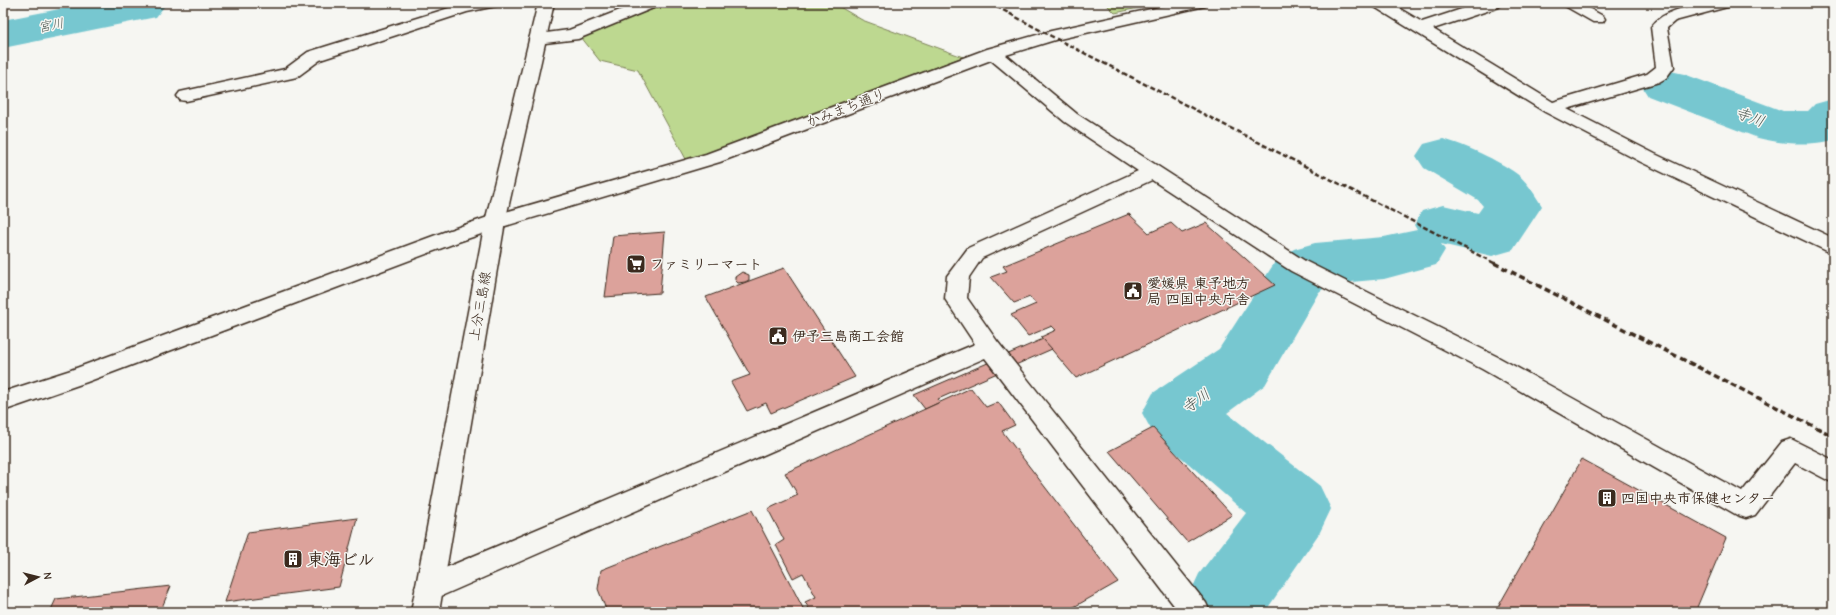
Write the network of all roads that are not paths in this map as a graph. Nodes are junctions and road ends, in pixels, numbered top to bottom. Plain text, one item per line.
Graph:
1 (490, 3) edge
2 (546, 3) edge
3 (652, 3) edge
4 (1199, 3) edge
5 (1379, 3) edge
6 (1570, 3) edge
7 (1725, 3) edge
8 (1493, 4) dead end
9 (1598, 19) dead end
10 (1421, 28) junction
11 (537, 39) junction
12 (994, 53) junction
13 (186, 96) dead end
14 (1551, 108) junction
15 (1152, 172) junction
16 (495, 222) junction
17 (1833, 247) edge
18 (989, 347) junction
19 (3, 402) edge
20 (1833, 472) edge
21 (429, 588) junction
22 (426, 612) edge
23 (1196, 612) edge

1 - 13 street
2 - 11 street, 上分三島線
3 - 11 street
4 - 12 street, かみまち通り
5 - 10 street
6 - 9 lane
7 - 14 street
8 - 10 street
10 - 14 street
11 - 16 street, 上分三島線
12 - 15 street
12 - 16 street, かみまち通り
14 - 17 street
15 - 18 street
15 - 20 street
16 - 19 street, かみまち通り
16 - 21 street, 上分三島線
18 - 21 street
18 - 23 street
21 - 22 street, 上分三島線

